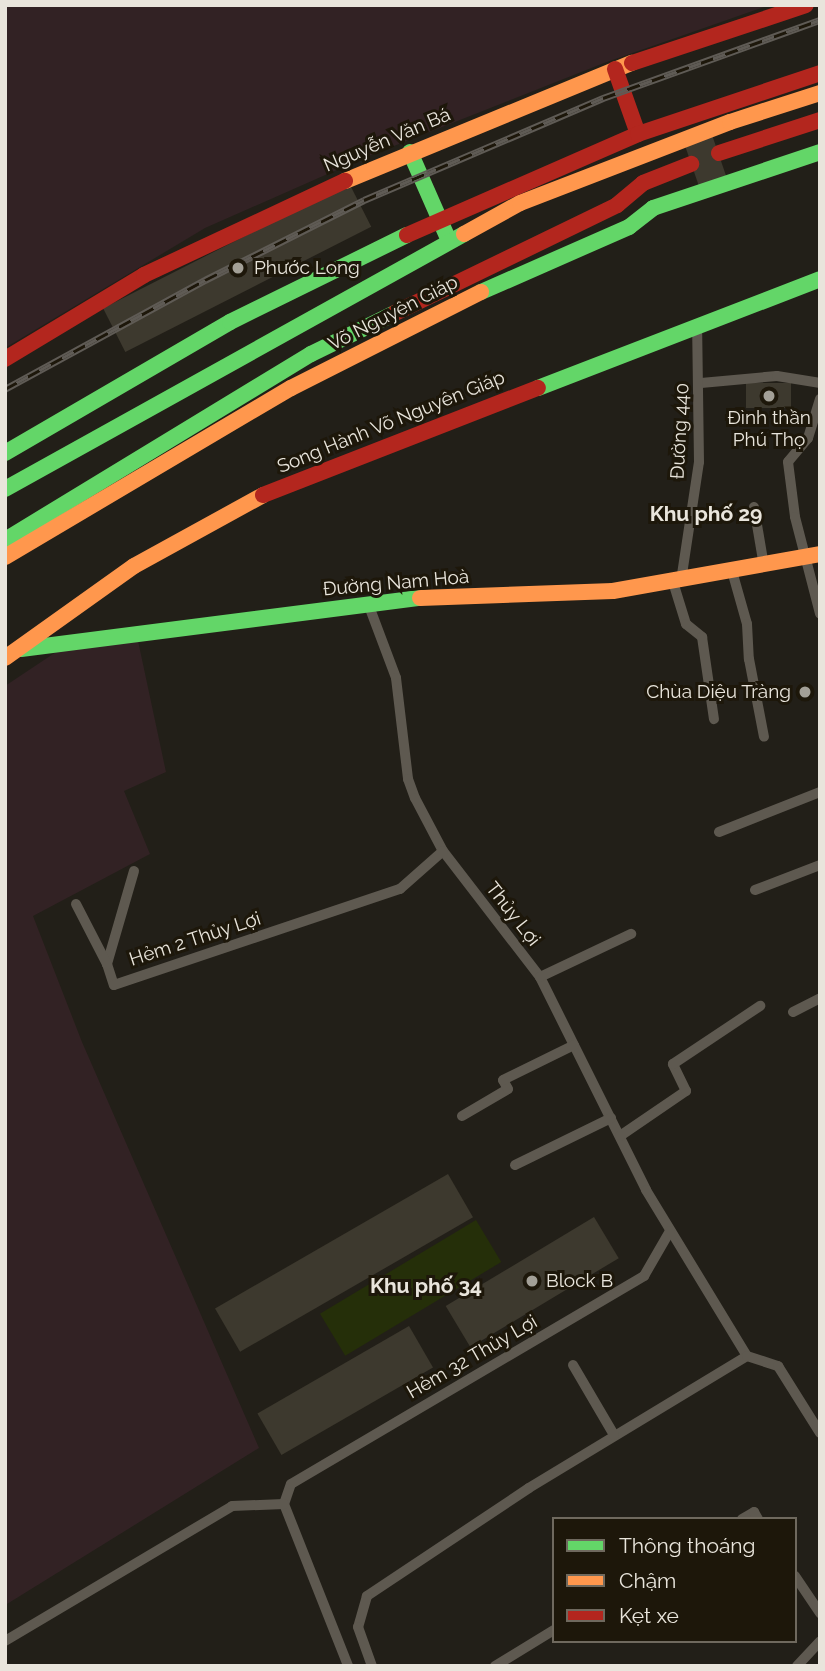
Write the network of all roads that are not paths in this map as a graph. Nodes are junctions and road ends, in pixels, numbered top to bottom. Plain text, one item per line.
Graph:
1 (806, 5) edge
2 (615, 69) junction
3 (820, 73) edge
4 (820, 93) edge
5 (820, 120) edge
6 (638, 134) junction
7 (410, 152) junction
8 (820, 152) edge
9 (719, 153) dead end
10 (691, 164) dead end
11 (542, 174) junction
12 (520, 203) junction
13 (617, 205) junction
14 (653, 208) junction
15 (439, 219) junction
16 (392, 241) junction
17 (449, 242) junction
18 (820, 279) edge
19 (697, 324) junction
20 (5, 359) edge
21 (701, 383) junction
22 (820, 383) edge
23 (820, 399) edge
24 (815, 432) edge
25 (76, 446) junction
26 (5, 453) edge
27 (5, 459) edge
28 (5, 489) edge
29 (754, 507) dead end
30 (5, 540) edge
31 (814, 556) edge
32 (5, 557) edge
33 (764, 566) junction
34 (732, 571) junction
35 (677, 581) junction
36 (369, 606) junction
37 (820, 614) edge
38 (11, 653) edge
39 (714, 719) dead end
40 (764, 737) dead end
41 (820, 792) edge
42 (719, 832) dead end
43 (443, 851) junction
44 (820, 865) edge
45 (134, 872) dead end
46 (755, 890) dead end
47 (76, 904) dead end
48 (631, 934) dead end
49 (107, 964) junction
50 (540, 977) junction
51 (820, 998) edge
52 (760, 1006) dead end
53 (793, 1013) dead end
54 (574, 1045) junction
55 (463, 1115) dead end
56 (611, 1118) junction
57 (620, 1136) junction
58 (515, 1165) dead end
59 (670, 1231) junction
60 (747, 1356) junction
61 (573, 1365) dead end
62 (820, 1433) edge
63 (614, 1435) junction
64 (284, 1504) junction
65 (797, 1579) edge
66 (820, 1613) edge
67 (552, 1631) edge
68 (820, 1641) edge
69 (5, 1642) edge
70 (348, 1666) edge
71 (372, 1666) edge
72 (495, 1666) edge
73 (797, 1666) edge

1 - 2 main road, Nguyễn Văn Bá
2 - 6 main road
2 - 7 main road, Nguyễn Văn Bá
3 - 6 main road
4 - 12 main road, Võ Nguyên Giáp
5 - 9 main road
6 - 11 main road
7 - 15 main road
7 - 20 main road, Nguyễn Văn Bá
8 - 14 main road, Võ Nguyên Giáp
10 - 13 main road, Võ Nguyên Giáp
11 - 12 main road
11 - 15 main road
12 - 17 main road, Võ Nguyên Giáp
13 - 14 main road
13 - 30 main road, Võ Nguyên Giáp
14 - 32 main road, Võ Nguyên Giáp
15 - 16 main road
15 - 17 main road
16 - 17 main road
16 - 26 main road
17 - 25 main road, Võ Nguyên Giáp
18 - 19 main road, Song Hành Võ Nguyên Giáp
19 - 21 street, Đường 440
19 - 38 main road, Song Hành Võ Nguyên Giáp
21 - 22 street
21 - 35 street, Đường 440
23 - 24 street
24 - 31 street
25 - 27 main road
25 - 28 main road, Võ Nguyên Giáp
29 - 33 street
31 - 33 main road, Đường Nam Hoà
31 - 37 street
33 - 34 main road, Đường Nam Hoà
34 - 35 main road, Đường Nam Hoà
34 - 40 street
35 - 36 main road, Đường Nam Hoà
35 - 39 street
36 - 38 main road, Đường Nam Hoà
36 - 43 street, Thủy Lợi
41 - 42 street
43 - 49 street, Hẻm 2 Thủy Lợi
43 - 50 street, Thủy Lợi
44 - 46 street
45 - 49 street, Hẻm 2 Thủy Lợi
47 - 49 street
48 - 50 street
50 - 54 street, Thủy Lợi
51 - 53 street
52 - 57 street
54 - 55 street
54 - 56 street, Thủy Lợi
56 - 57 street, Thủy Lợi
56 - 58 street
57 - 59 street, Thủy Lợi
59 - 60 street, Thủy Lợi
59 - 64 street, Hẻm 32 Thủy Lợi
60 - 62 street
60 - 63 street
61 - 63 street
63 - 71 street
64 - 69 street
64 - 70 street
65 - 66 street
67 - 72 street
68 - 73 street

